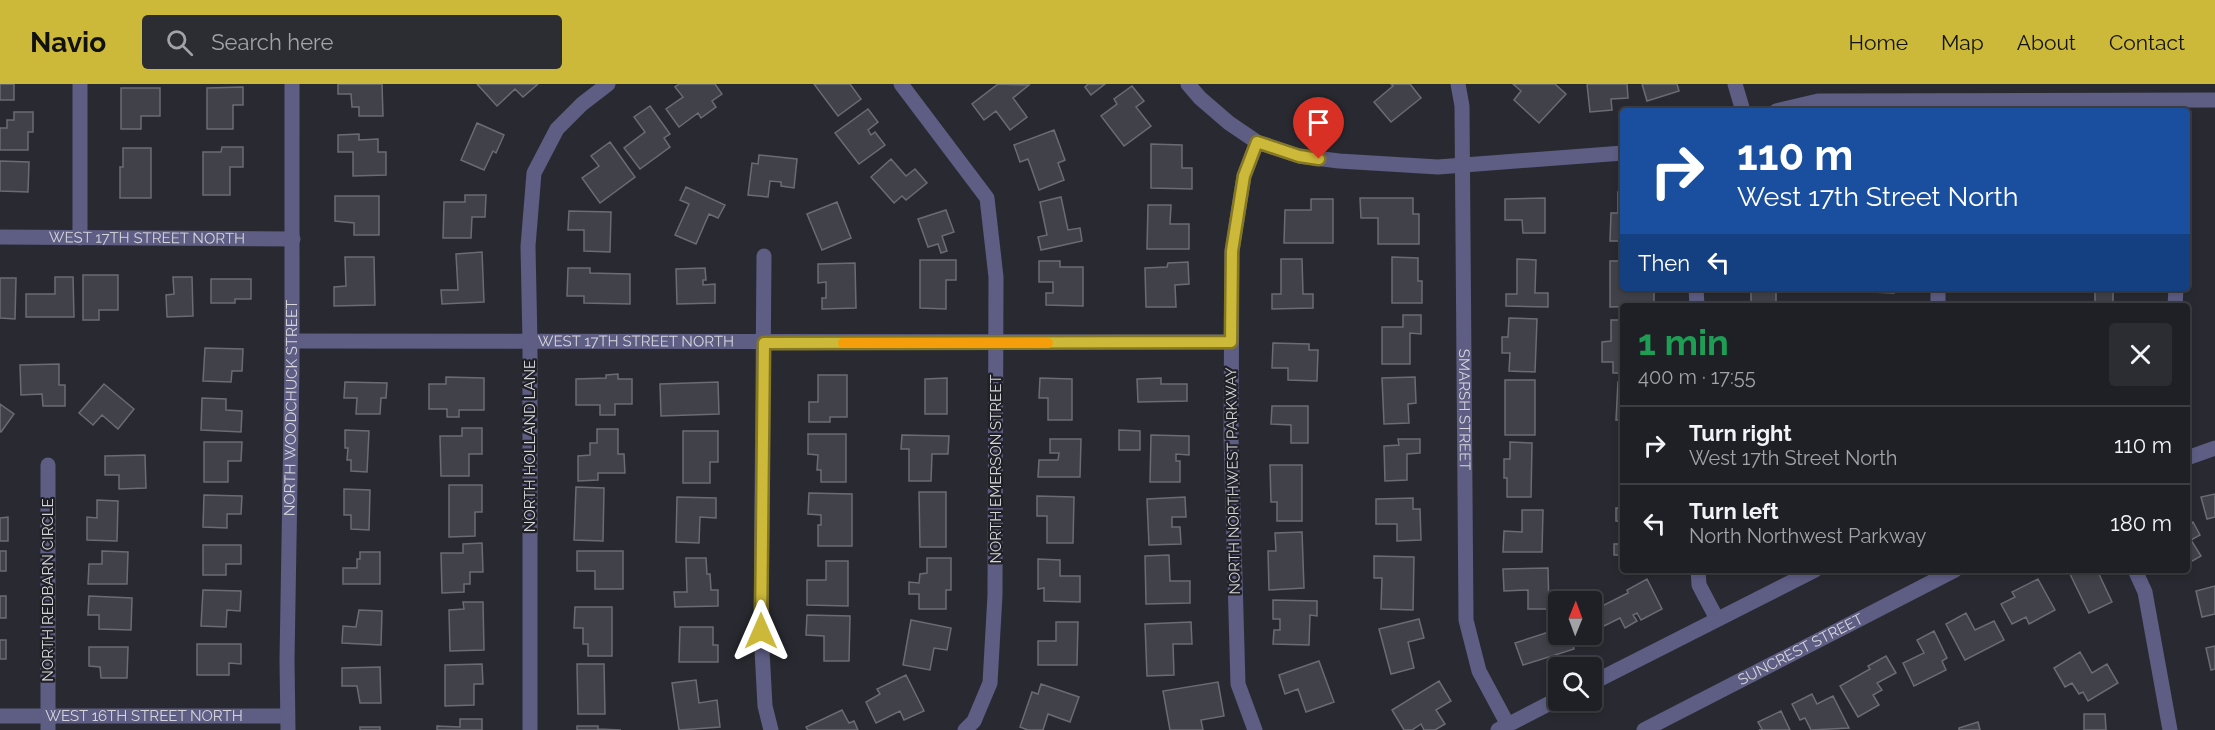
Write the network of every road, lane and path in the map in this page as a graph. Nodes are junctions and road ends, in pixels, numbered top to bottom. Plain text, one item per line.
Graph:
1 (80, 84) edge
2 (292, 84) edge
3 (608, 84) edge
4 (901, 84) edge
5 (1188, 84) edge
6 (1458, 84) edge
7 (1735, 84) edge
8 (2215, 100) edge
9 (1937, 106) edge
10 (2178, 106) edge
11 (1742, 108) edge
12 (1789, 108) edge
13 (1257, 142) junction
14 (1620, 153) edge
15 (1463, 166) junction
16 (0, 237) edge
17 (80, 238) junction
18 (293, 239) junction
19 (764, 256) dead end
20 (292, 341) junction
21 (1231, 342) junction
22 (530, 343) junction
23 (764, 343) junction
24 (996, 343) junction
25 (2215, 448) edge
26 (2190, 457) edge
27 (48, 465) dead end
28 (1698, 573) edge
29 (1809, 573) edge
30 (1949, 573) edge
31 (2136, 573) edge
32 (1717, 619) junction
33 (1602, 678) edge
34 (1548, 704) edge
35 (0, 716) edge
36 (48, 723) edge
37 (288, 723) edge
38 (1503, 728) edge
39 (530, 730) edge
40 (771, 730) edge
41 (965, 730) edge
42 (1255, 730) edge
43 (1644, 730) edge
44 (2170, 730) edge

1 - 17 street
2 - 18 street, NORTH WOODCHUCK STREET
3 - 22 street, NORTH HOLLAND LANE
4 - 24 street, NORTH EMERSON STREET
5 - 13 street
6 - 15 street, SMARSH STREET
7 - 11 street
8 - 10 street
9 - 10 street
9 - 12 street
13 - 15 street
13 - 21 street, NORTH NORTHWEST PARKWAY
14 - 15 street
15 - 38 street, SMARSH STREET
16 - 17 street, WEST 17TH STREET NORTH
17 - 18 street, WEST 17TH STREET NORTH
18 - 20 street, NORTH WOODCHUCK STREET
19 - 23 street
20 - 22 street, WEST 17TH STREET NORTH
20 - 37 street, NORTH WOODCHUCK STREET
21 - 24 street, WEST 17TH STREET NORTH
21 - 42 street, NORTH NORTHWEST PARKWAY
22 - 23 street, WEST 17TH STREET NORTH
22 - 39 street, NORTH HOLLAND LANE
23 - 24 street, WEST 17TH STREET NORTH
23 - 40 street
24 - 41 street, NORTH EMERSON STREET
25 - 26 street
27 - 36 street, NORTH REDBARN CIRCLE
28 - 32 street
29 - 32 street
30 - 43 street, SUNCREST STREET
31 - 44 street
32 - 33 street
34 - 38 street
35 - 36 street, WEST 16TH STREET NORTH
36 - 37 street, WEST 16TH STREET NORTH

